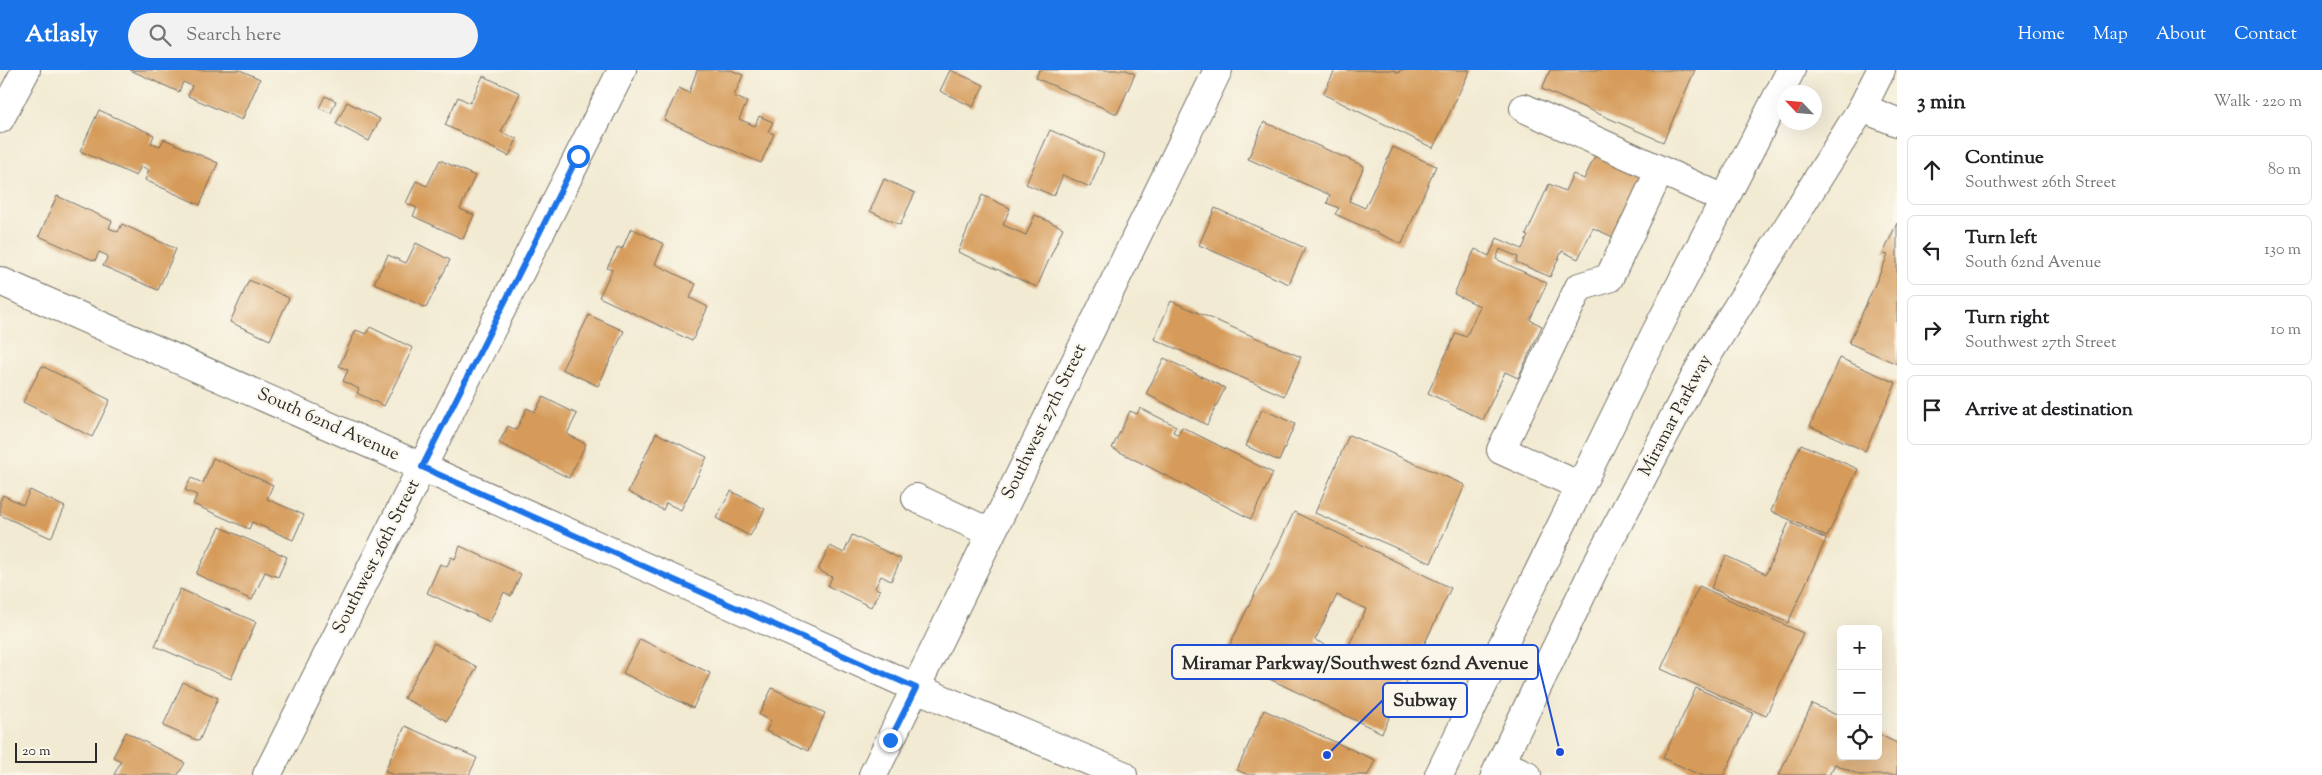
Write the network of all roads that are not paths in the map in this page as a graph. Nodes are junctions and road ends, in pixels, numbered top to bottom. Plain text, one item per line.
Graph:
1 (26, 70) edge
2 (622, 70) edge
3 (1218, 70) edge
4 (1791, 70) edge
5 (1881, 70) edge
6 (1524, 108) dead end
7 (1862, 108) junction
8 (0, 119) edge
9 (1897, 122) edge
10 (1660, 170) junction
11 (1724, 199) junction
12 (0, 281) edge
13 (422, 467) junction
14 (1580, 486) junction
15 (916, 498) dead end
16 (991, 533) junction
17 (916, 688) junction
18 (1498, 769) edge
19 (267, 775) edge
20 (873, 775) edge
21 (1123, 775) edge
22 (1438, 775) edge
23 (1527, 775) edge

1 - 8 street
2 - 13 street, Southwest 26th Street
3 - 16 street, Southwest 27th Street
4 - 11 street
5 - 7 street, Miramar Parkway
6 - 10 street
7 - 9 street
7 - 18 street, Miramar Parkway
10 - 11 street
10 - 14 street
11 - 14 street
12 - 13 street, South 62nd Avenue
13 - 17 street, South 62nd Avenue
13 - 19 street, Southwest 26th Street
14 - 22 street
15 - 16 street
16 - 17 street, Southwest 27th Street
17 - 20 street, Southwest 27th Street
17 - 21 street, South 62nd Avenue
18 - 23 street

